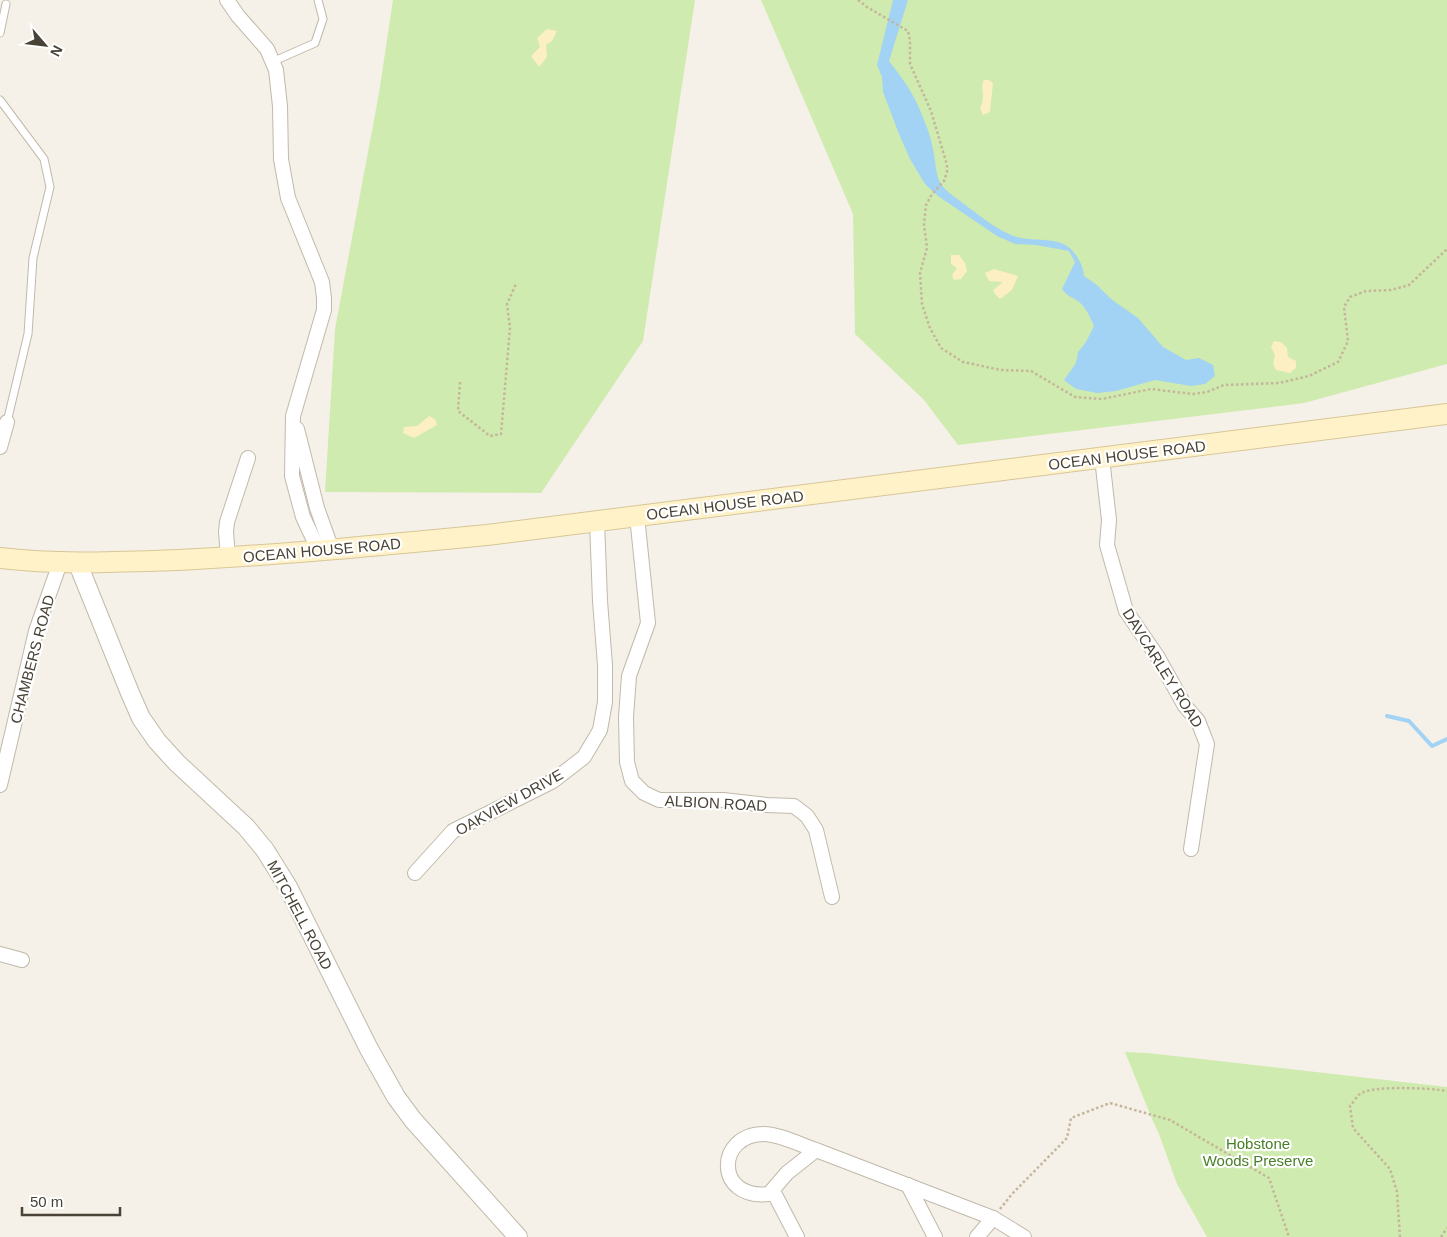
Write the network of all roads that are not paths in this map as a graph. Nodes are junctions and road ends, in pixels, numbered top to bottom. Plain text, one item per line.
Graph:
1 (227, 0) edge
2 (318, 0) edge
3 (6, 4) dead end
4 (0, 33) edge
5 (272, 62) junction
6 (0, 100) edge
7 (1447, 414) edge
8 (7, 422) joint
9 (0, 446) edge
10 (248, 458) dead end
11 (1102, 458) junction
12 (637, 516) junction
13 (597, 521) junction
14 (325, 551) junction
15 (228, 557) junction
16 (0, 558) edge
17 (69, 563) junction
18 (0, 785) edge
19 (1191, 849) dead end
20 (415, 873) dead end
21 (832, 897) dead end
22 (0, 954) edge
23 (22, 960) dead end
24 (816, 1150) junction
25 (908, 1186) junction
26 (773, 1191) junction
27 (993, 1218) junction
28 (518, 1237) edge
29 (798, 1237) edge
30 (935, 1237) edge
31 (977, 1237) edge
32 (1024, 1237) edge

1 - 5 street
2 - 5 lane
3 - 4 lane
5 - 14 street
6 - 8 lane
7 - 11 main road, OCEAN HOUSE ROAD
8 - 9 street
10 - 15 street
11 - 12 main road, OCEAN HOUSE ROAD
11 - 19 street, DAVCARLEY ROAD
12 - 13 main road, OCEAN HOUSE ROAD
12 - 21 street, ALBION ROAD
13 - 14 main road, OCEAN HOUSE ROAD
13 - 20 street, OAKVIEW DRIVE
14 - 15 main road, OCEAN HOUSE ROAD
15 - 17 main road, OCEAN HOUSE ROAD
16 - 17 main road, OCEAN HOUSE ROAD
17 - 18 street, CHAMBERS ROAD
17 - 28 street, MITCHELL ROAD
22 - 23 street
24 - 25 street
24 - 26 street
24 - 26 street
25 - 27 street
25 - 30 street
26 - 29 street
27 - 31 street
27 - 32 street

